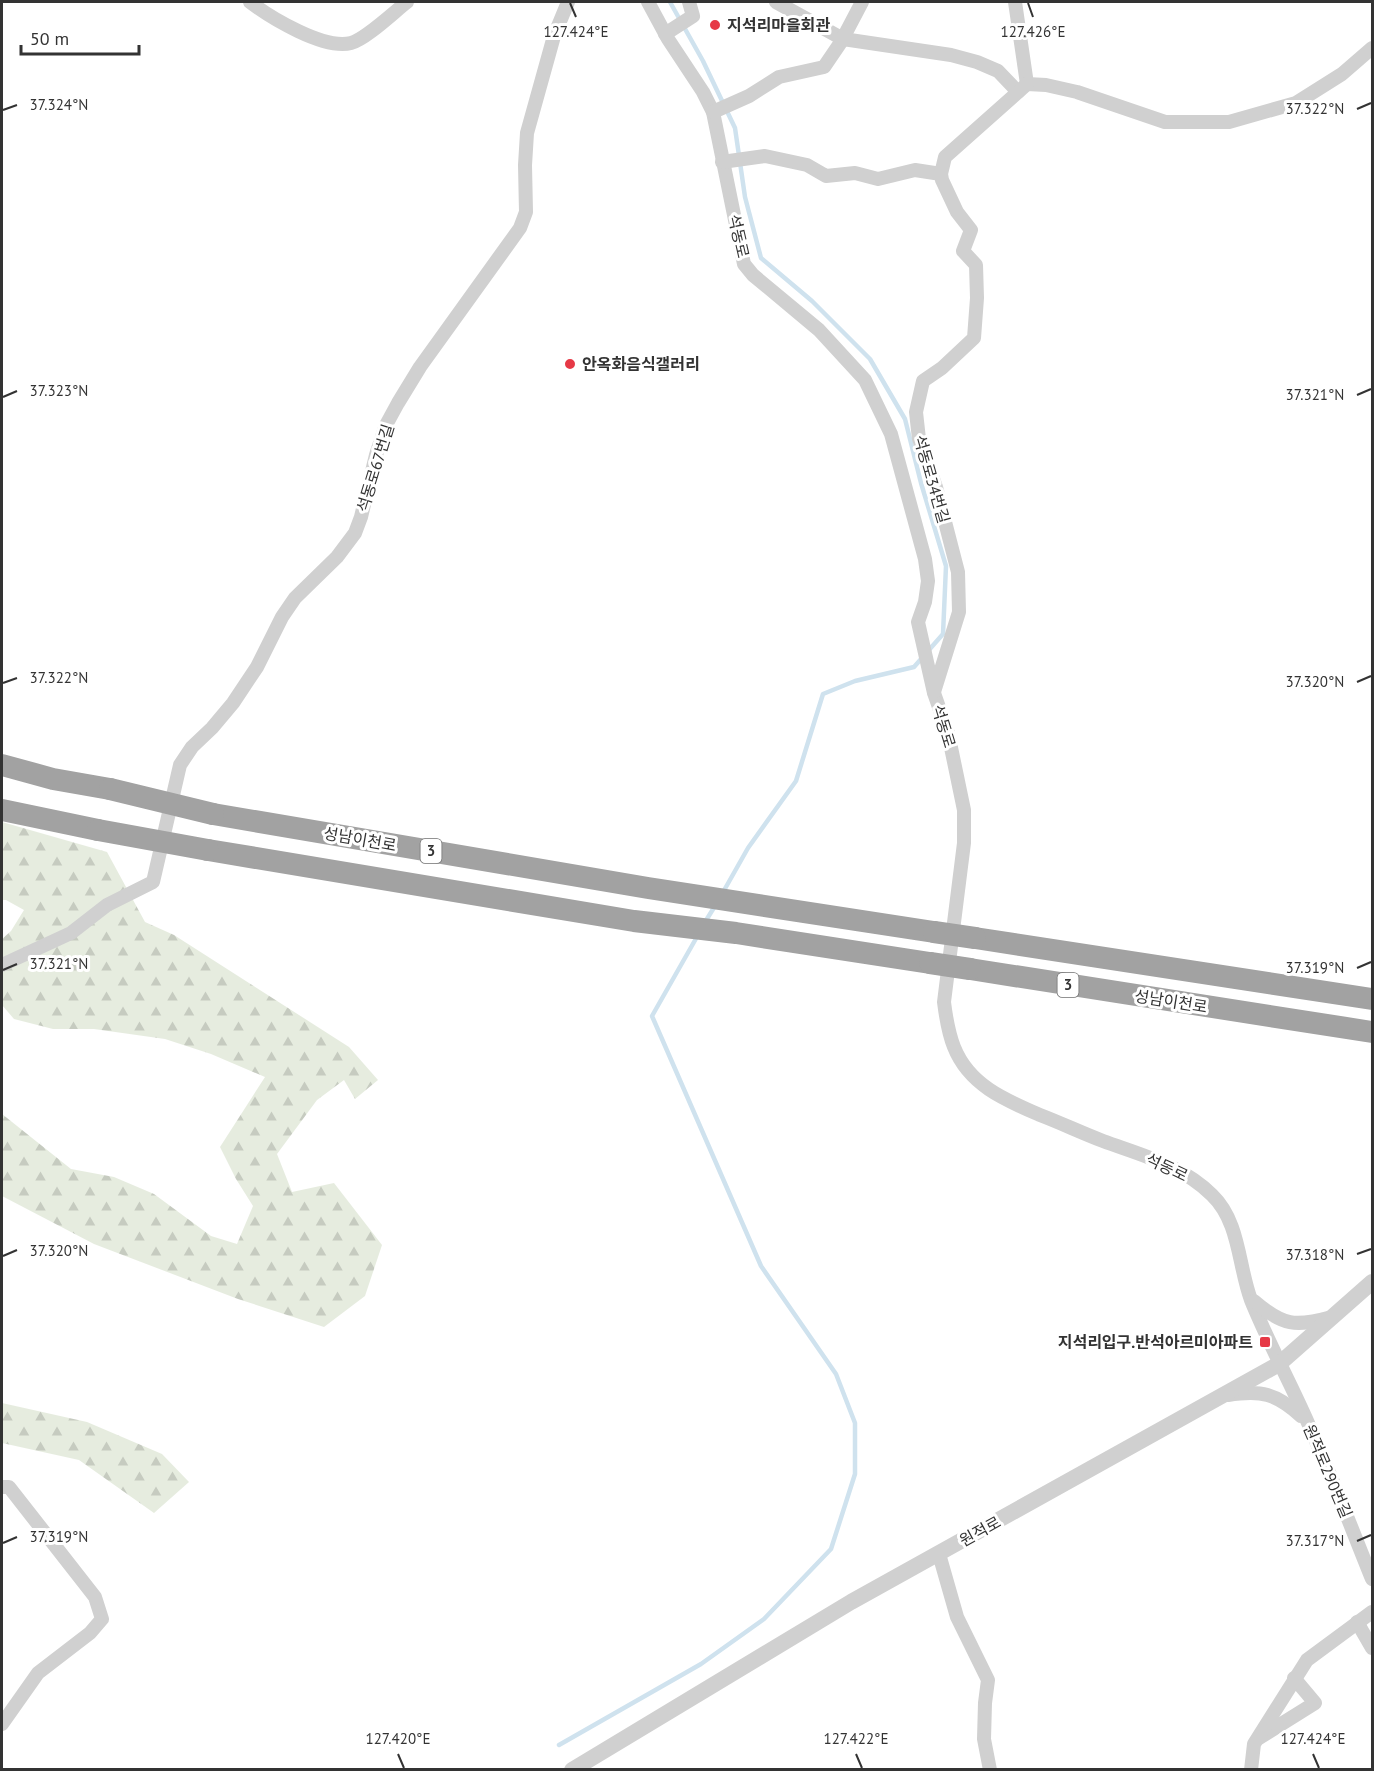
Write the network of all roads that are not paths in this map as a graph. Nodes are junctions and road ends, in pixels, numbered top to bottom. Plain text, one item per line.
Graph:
1 (250, 2) edge
2 (408, 2) edge
3 (568, 2) edge
4 (648, 2) edge
5 (689, 2) edge
6 (776, 2) edge
7 (862, 2) edge
8 (1015, 2) edge
9 (669, 31) junction
10 (843, 39) junction
11 (1372, 48) edge
12 (1023, 88) junction
13 (716, 111) junction
14 (726, 161) junction
15 (941, 174) junction
16 (934, 693) junction
17 (2, 765) edge
18 (2, 810) edge
19 (2, 965) edge
20 (1372, 999) edge
21 (1372, 1032) edge
22 (1372, 1282) edge
23 (1250, 1298) junction
24 (1334, 1316) junction
25 (1279, 1364) junction
26 (1223, 1395) junction
27 (1308, 1423) junction
28 (2, 1487) edge
29 (939, 1554) junction
30 (1372, 1579) edge
31 (1372, 1612) edge
32 (1357, 1622) junction
33 (1372, 1648) edge
34 (1294, 1678) junction
35 (2, 1724) edge
36 (1256, 1740) junction
37 (576, 1769) edge
38 (990, 1770) edge
39 (1251, 1770) edge

1 - 2 street
3 - 19 street, 석동로67번길
4 - 9 street, 석동로
5 - 9 street
6 - 10 street
7 - 10 street
8 - 12 street
9 - 13 street, 석동로
10 - 12 street
10 - 13 street
11 - 12 street
12 - 15 street
13 - 14 street, 석동로
14 - 15 street
14 - 16 street, 석동로
15 - 16 street, 석동로34번길
16 - 23 street, 석동로
17 - 20 highway, 성남이천로 / 3, bridge
18 - 21 highway, 성남이천로 / 3, bridge
22 - 24 street, 원적로
23 - 24 street
23 - 25 street, 석동로
24 - 25 street, 원적로
25 - 26 street, 원적로
25 - 27 street, 원적로290번길
26 - 27 street
26 - 29 street, 원적로
27 - 30 street, 원적로290번길
28 - 35 street
29 - 37 street, 원적로
29 - 38 street
31 - 32 street
32 - 33 street
32 - 34 street
34 - 36 street
34 - 36 street
36 - 39 street

